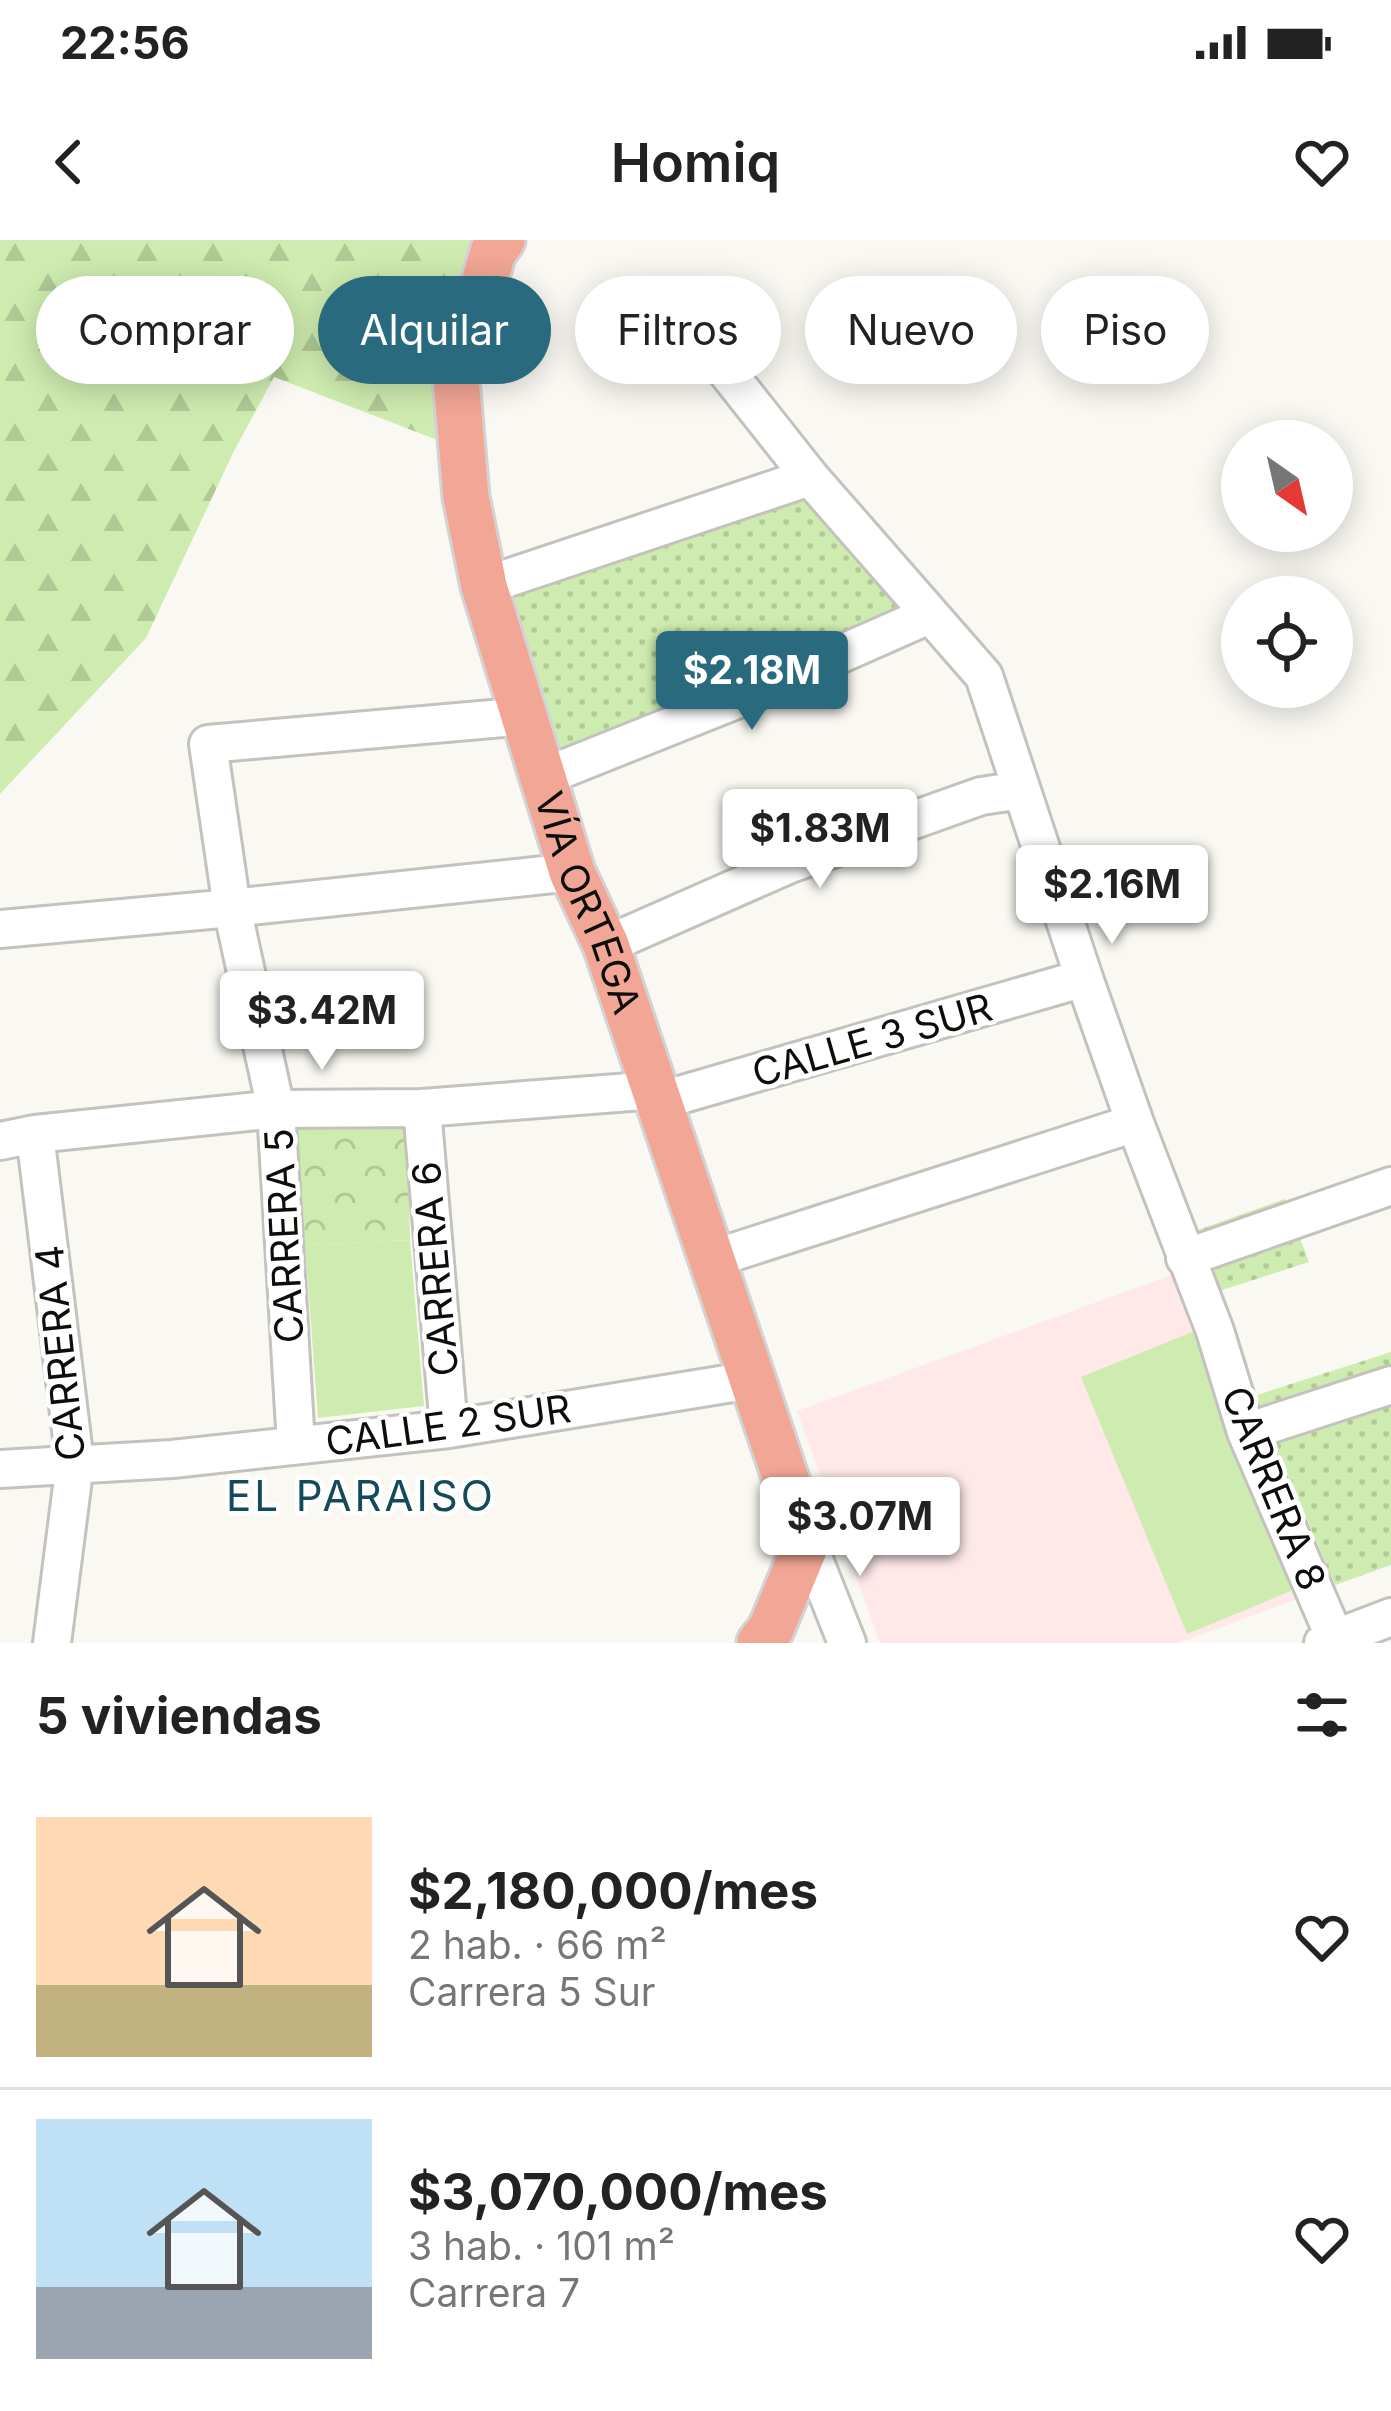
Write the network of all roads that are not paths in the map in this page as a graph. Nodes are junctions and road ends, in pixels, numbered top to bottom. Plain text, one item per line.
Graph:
1 (497, 246) edge
2 (736, 384) edge
3 (810, 477) junction
4 (484, 586) junction
5 (929, 615) junction
6 (525, 716) junction
7 (543, 777) junction
8 (1022, 790) junction
9 (572, 872) junction
10 (232, 908) junction
11 (0, 929) edge
12 (606, 945) junction
13 (1084, 978) junction
14 (658, 1096) junction
15 (422, 1108) junction
16 (276, 1109) junction
17 (1136, 1123) junction
18 (18, 1138) edge
19 (1391, 1186) edge
20 (1185, 1258) junction
21 (712, 1259) junction
22 (751, 1380) junction
23 (1391, 1385) edge
24 (449, 1429) junction
25 (1246, 1432) junction
26 (296, 1445) junction
27 (75, 1463) junction
28 (0, 1468) edge
29 (807, 1542) junction
30 (1391, 1617) edge
31 (1332, 1642) edge
32 (52, 1643) edge
33 (760, 1643) edge
34 (848, 1643) edge

1 - 4 main road, VÍA ORTEGA
2 - 3 street, CARRERA 8
3 - 4 street
3 - 5 street, CARRERA 8
4 - 6 main road, VÍA ORTEGA
5 - 7 street
5 - 8 street, CARRERA 8
6 - 7 main road, VÍA ORTEGA
6 - 10 street, CARRERA 5
7 - 9 main road, VÍA ORTEGA
8 - 12 street
8 - 13 street, CARRERA 8
9 - 10 street
9 - 12 main road, VÍA ORTEGA
10 - 11 street
10 - 16 street, CARRERA 5
12 - 14 main road, VÍA ORTEGA
13 - 14 street, CALLE 3 SUR
13 - 17 street, CARRERA 8
14 - 15 street, CALLE 3 SUR
14 - 21 main road, VÍA ORTEGA
15 - 16 street, CALLE 3 SUR
15 - 24 street, CARRERA 6
16 - 18 street, CALLE 3 SUR
16 - 26 street, CARRERA 5
17 - 20 street, CARRERA 8
17 - 21 street
18 - 27 street, CARRERA 4
19 - 20 street
20 - 25 street, CARRERA 8
21 - 22 main road, VÍA ORTEGA
22 - 24 street, CALLE 2 SUR
22 - 29 main road, VÍA ORTEGA
23 - 25 street
24 - 26 street, CALLE 2 SUR
25 - 31 street, CARRERA 8
26 - 27 street, CALLE 2 SUR
27 - 28 street, CALLE 2 SUR
27 - 32 street, CARRERA 4
29 - 33 main road
29 - 34 street
30 - 31 street

